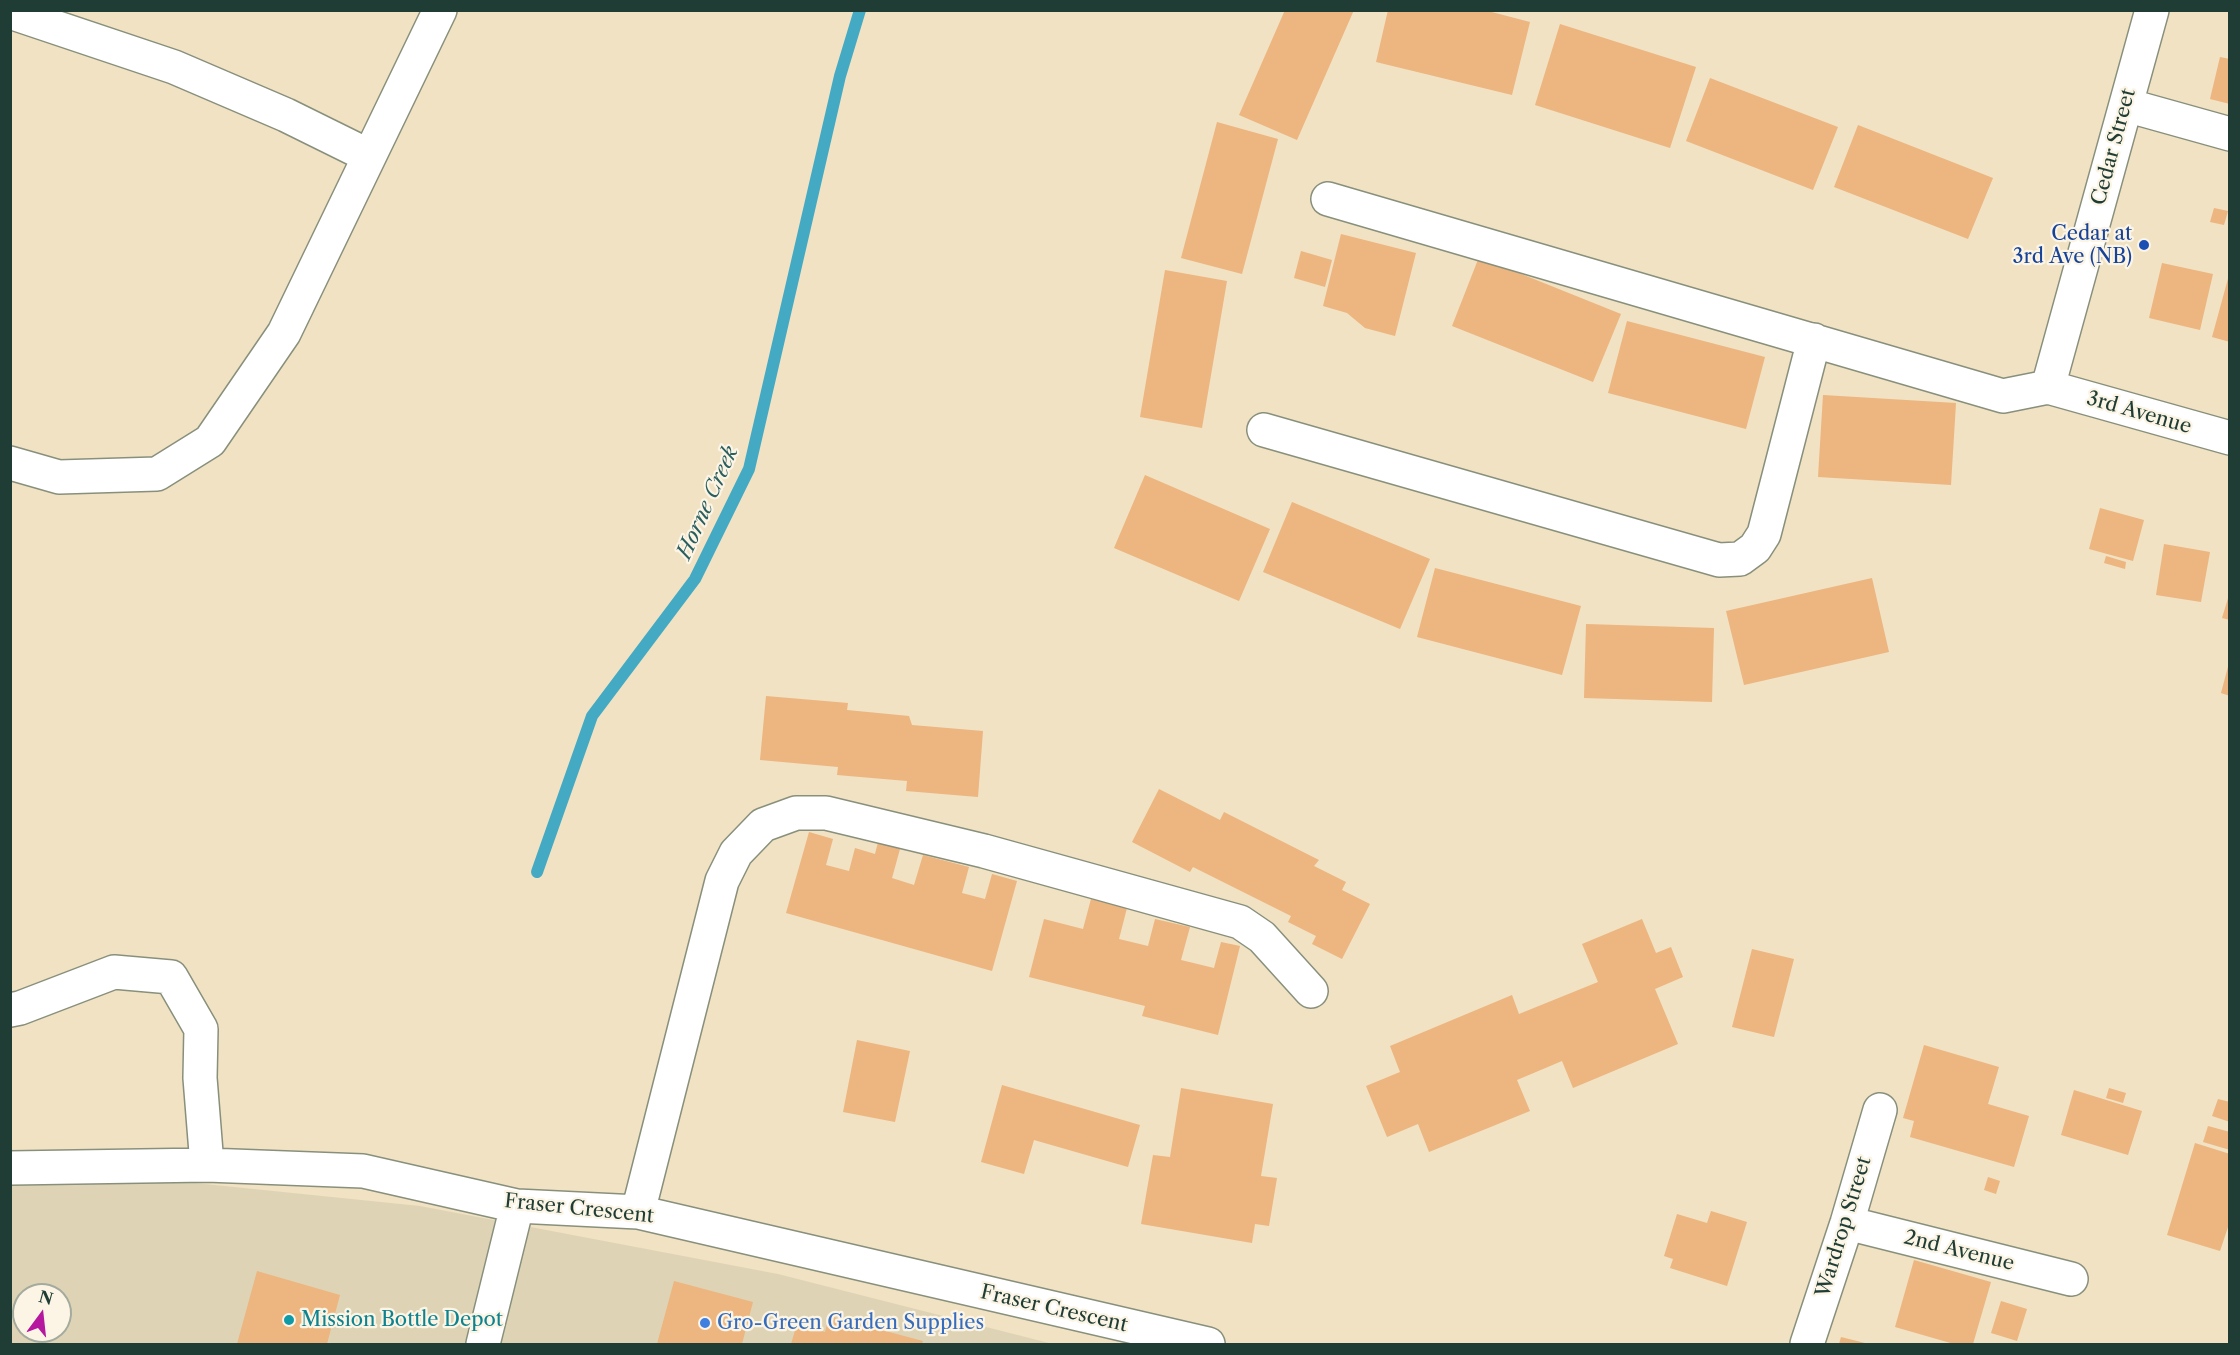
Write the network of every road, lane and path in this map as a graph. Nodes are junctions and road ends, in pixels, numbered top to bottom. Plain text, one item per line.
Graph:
1 (440, 10) edge
2 (2152, 10) edge
3 (10, 12) edge
4 (2126, 105) junction
5 (2229, 134) edge
6 (369, 156) junction
7 (1328, 199) dead end
8 (1814, 340) junction
9 (2048, 387) junction
10 (1264, 430) dead end
11 (2229, 438) edge
12 (10, 463) edge
13 (1311, 991) dead end
14 (10, 1010) edge
15 (1880, 1110) dead end
16 (207, 1165) junction
17 (10, 1168) edge
18 (517, 1206) junction
19 (638, 1212) junction
20 (1847, 1223) junction
21 (2071, 1279) dead end
22 (483, 1344) edge
23 (1208, 1344) edge
24 (1807, 1344) edge

1 - 6 street
2 - 4 street, Cedar Street
3 - 6 street
4 - 5 street
4 - 9 street, Cedar Street
6 - 12 street
7 - 8 street
8 - 9 street
8 - 10 street
9 - 11 street, 3rd Avenue
13 - 19 street
14 - 16 street
15 - 20 street, Wardrop Street
16 - 17 street, Fraser Crescent
16 - 18 street, Fraser Crescent
18 - 19 street, Fraser Crescent
18 - 22 street
19 - 23 street, Fraser Crescent
20 - 21 street, 2nd Avenue
20 - 24 street, Wardrop Street

